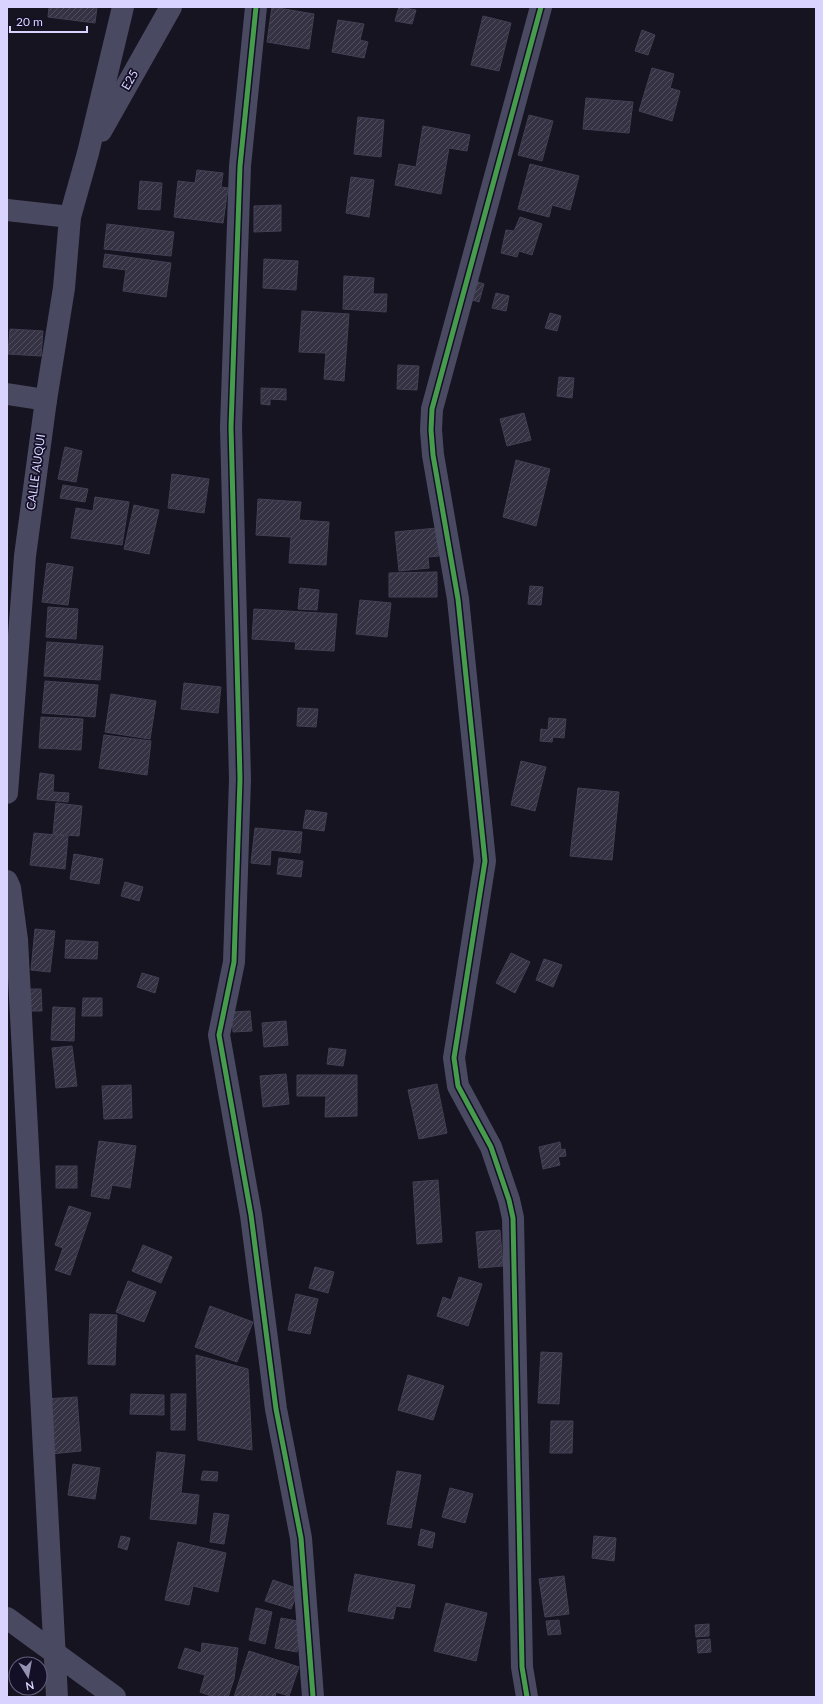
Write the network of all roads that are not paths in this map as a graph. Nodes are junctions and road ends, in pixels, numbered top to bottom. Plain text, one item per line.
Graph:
1 (123, 7) edge
2 (171, 7) edge
3 (256, 7) edge
4 (541, 7) edge
5 (88, 153) junction
6 (7, 210) edge
7 (70, 217) junction
8 (7, 394) edge
9 (46, 400) junction
10 (16, 554) edge
11 (7, 793) edge
12 (7, 881) edge
13 (7, 1618) edge
14 (57, 1697) edge
15 (115, 1697) edge
16 (312, 1697) edge
17 (527, 1697) edge

1 - 5 street
2 - 5 street, E25
3 - 16 street
4 - 17 street
5 - 7 street, CALLE AUQUI
6 - 7 street
7 - 9 street, CALLE AUQUI
8 - 9 street
9 - 10 street, CALLE AUQUI
10 - 11 street, CALLE AUQUI
12 - 14 street
13 - 15 street

